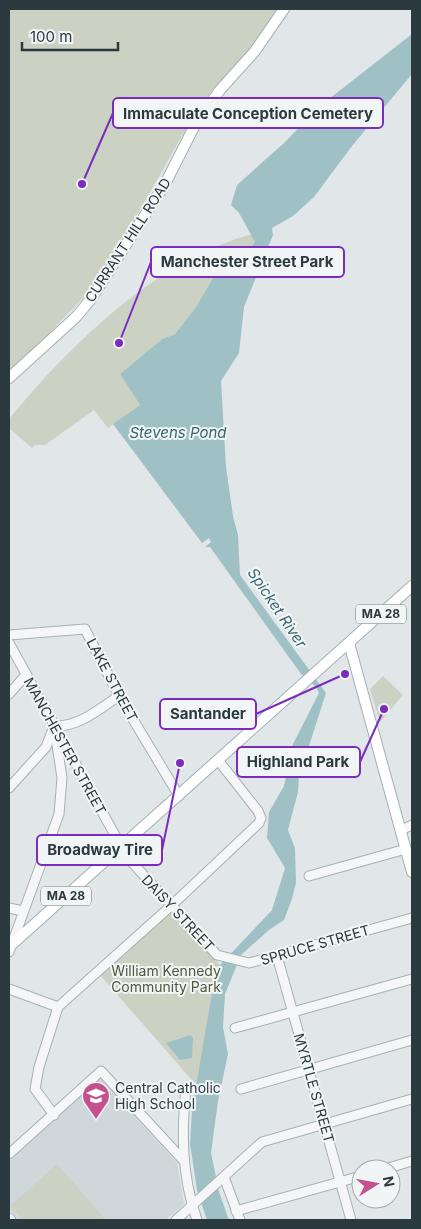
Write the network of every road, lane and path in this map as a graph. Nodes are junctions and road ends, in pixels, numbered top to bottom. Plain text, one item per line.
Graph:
1 (284, 9) edge
2 (9, 378) edge
3 (412, 586) edge
4 (9, 635) edge
5 (349, 643) junction
6 (9, 644) edge
7 (26, 675) junction
8 (9, 694) edge
9 (120, 696) junction
10 (54, 726) junction
11 (218, 760) junction
12 (9, 788) edge
13 (179, 796) junction
14 (412, 825) edge
15 (401, 830) junction
16 (121, 847) junction
17 (409, 853) edge
18 (412, 872) edge
19 (309, 876) dead end
20 (172, 906) junction
21 (9, 908) edge
22 (23, 911) junction
23 (412, 918) edge
24 (10, 948) edge
25 (217, 955) joint
26 (277, 956) junction
27 (412, 979) edge
28 (9, 989) edge
29 (58, 1007) junction
30 (293, 1013) junction
31 (235, 1028) dead end
32 (412, 1040) edge
33 (309, 1069) junction
34 (186, 1088) dead end
35 (241, 1089) dead end
36 (412, 1099) edge
37 (54, 1115) junction
38 (324, 1124) junction
39 (9, 1154) edge
40 (183, 1160) junction
41 (222, 1179) junction
42 (351, 1179) edge
43 (341, 1182) junction
44 (194, 1204) junction
45 (236, 1211) junction
46 (176, 1220) edge
47 (196, 1220) edge
48 (240, 1220) edge
49 (351, 1220) edge

1 - 2 main road, CURRANT HILL ROAD
3 - 5 main road, MA 28
4 - 9 street, LAKE STREET
5 - 11 main road, MA 28
5 - 15 main road
6 - 7 street, MANCHESTER STREET
7 - 8 street
7 - 10 street, MANCHESTER STREET
9 - 10 street
9 - 13 street, LAKE STREET
10 - 12 street
10 - 16 street, MANCHESTER STREET
10 - 22 street
11 - 13 main road, MA 28
11 - 20 street
13 - 16 main road, MA 28
14 - 15 street
15 - 17 main road
16 - 20 street, DAISY STREET
16 - 24 main road, MA 28
17 - 18 main road
17 - 19 street
20 - 25 street, DAISY STREET
20 - 29 street
21 - 22 street
22 - 24 street
23 - 26 street, SPRUCE STREET
25 - 26 street, SPRUCE STREET
26 - 30 street, MYRTLE STREET
27 - 30 street
28 - 29 street
29 - 37 street
30 - 31 street
30 - 33 street, MYRTLE STREET
32 - 33 street
33 - 35 street
33 - 38 street, MYRTLE STREET
34 - 40 street
36 - 38 street
37 - 39 street
37 - 40 street
38 - 41 street
38 - 43 street, MYRTLE STREET
40 - 44 street
41 - 44 street
41 - 45 street
42 - 43 street
43 - 45 street
43 - 49 street, MYRTLE STREET
44 - 46 street
44 - 47 street
45 - 48 street

